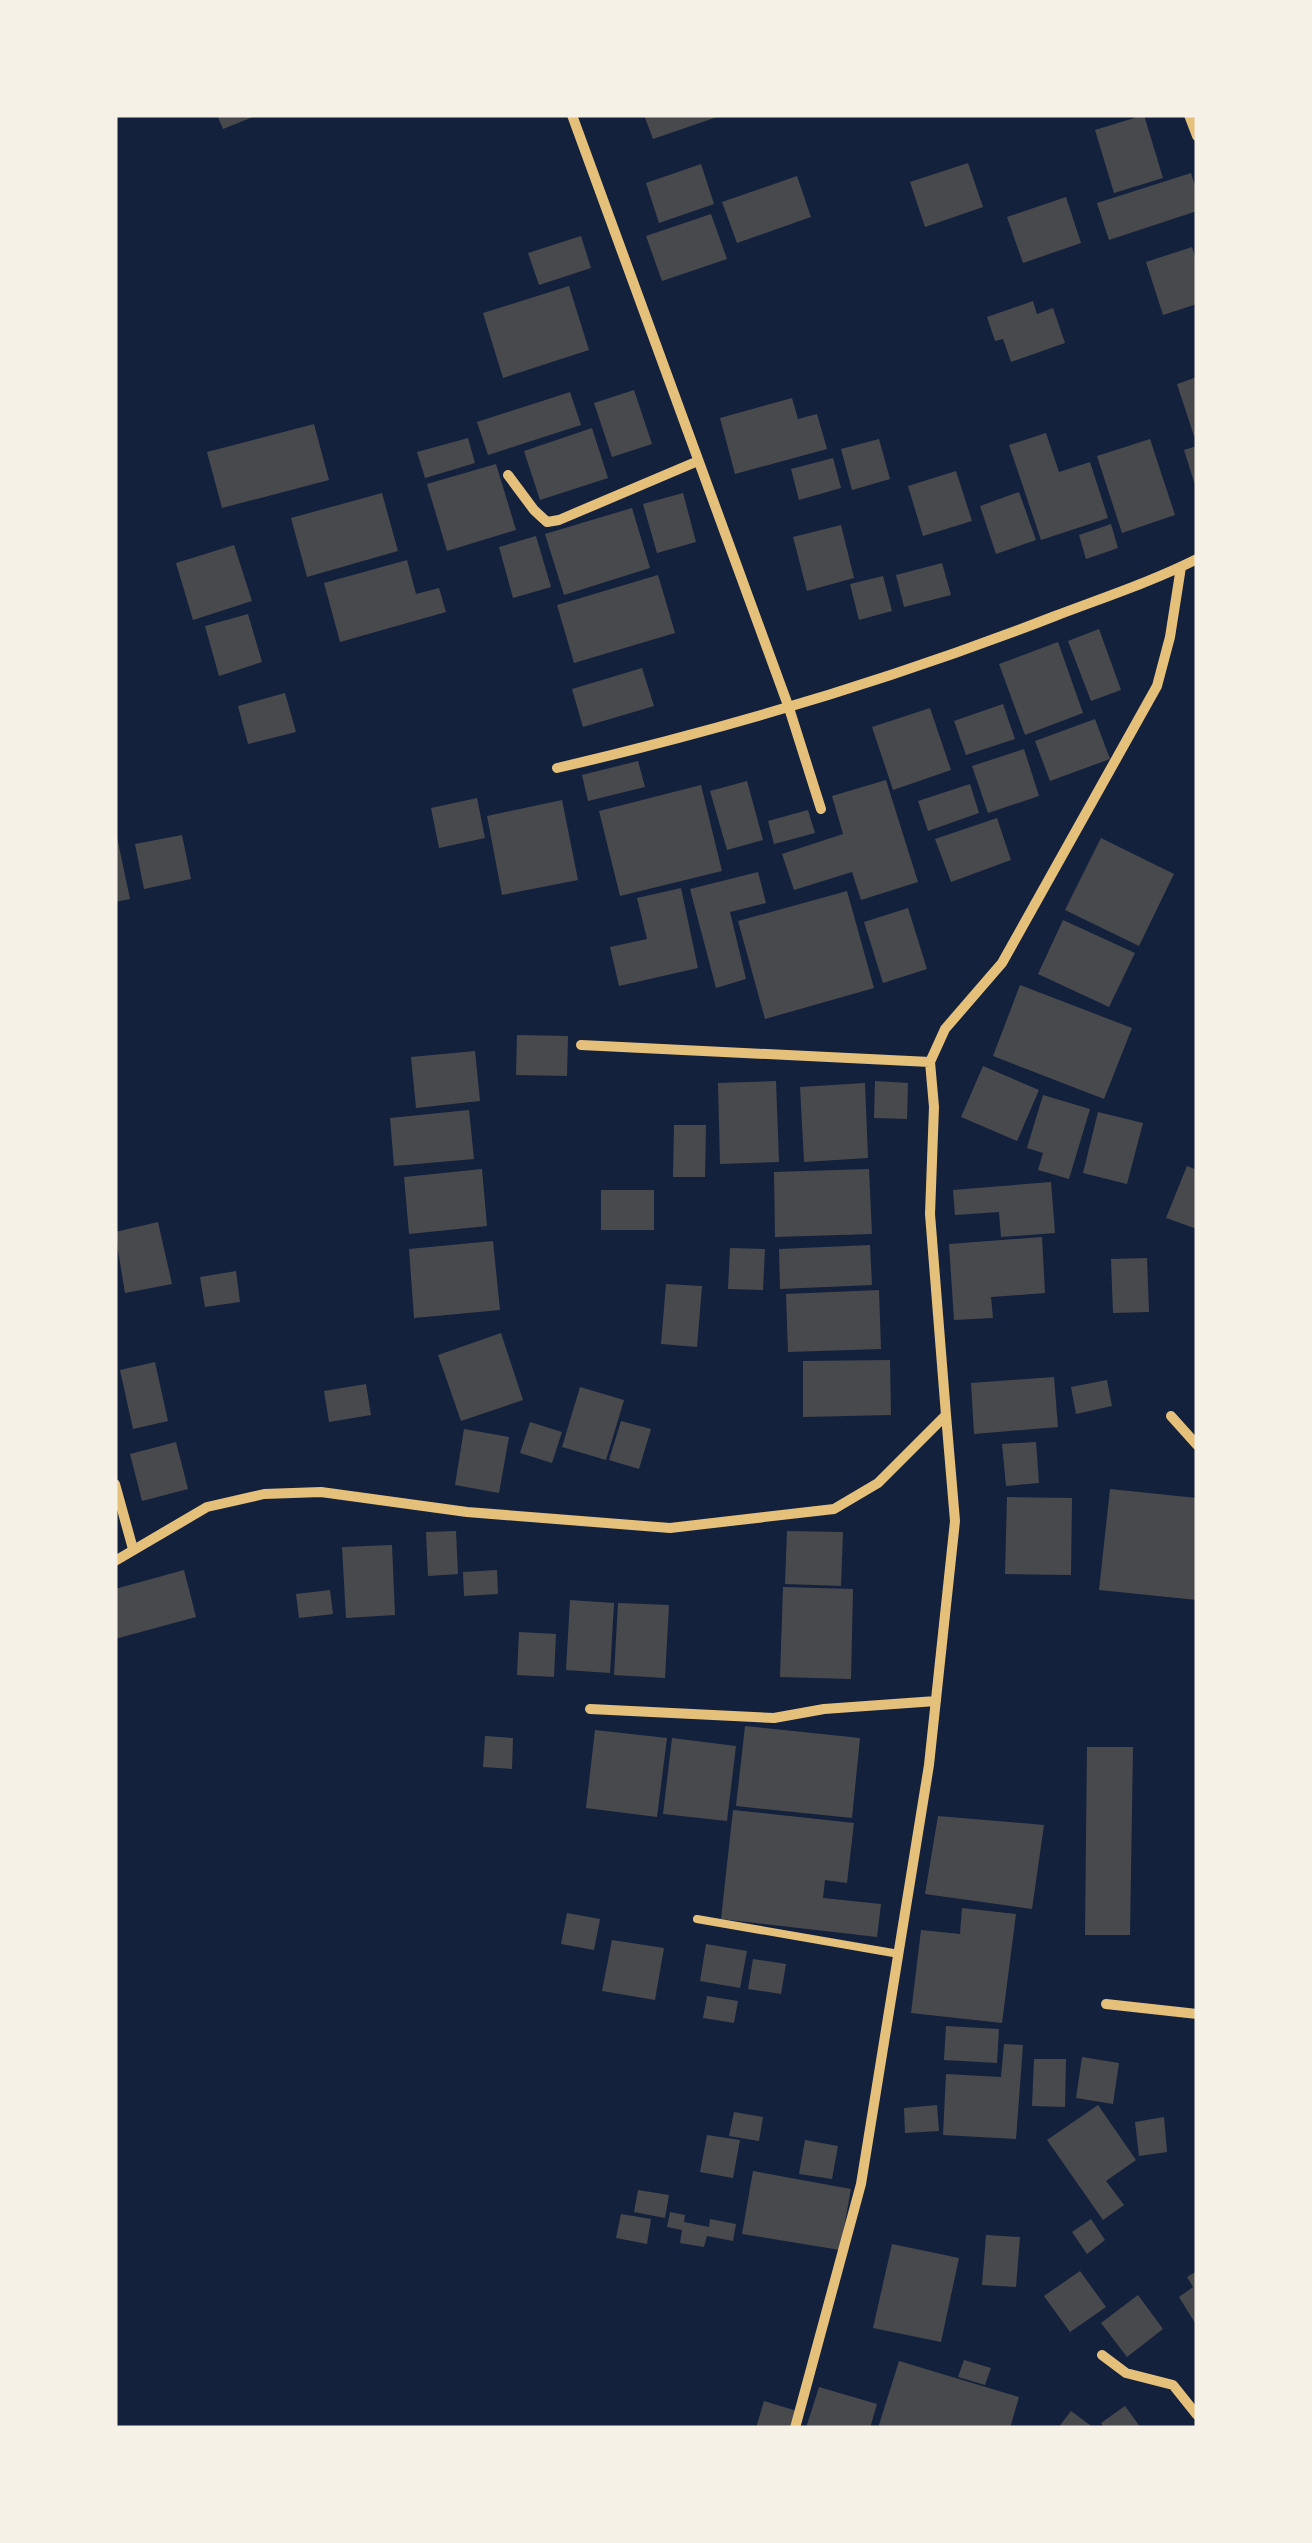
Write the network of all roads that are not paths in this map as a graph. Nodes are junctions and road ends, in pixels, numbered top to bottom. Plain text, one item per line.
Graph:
1 (572, 115) edge
2 (1189, 115) edge
3 (1197, 136) edge
4 (698, 461) junction
5 (508, 475) dead end
6 (1197, 560) edge
7 (1181, 567) junction
8 (789, 708) junction
9 (557, 768) dead end
10 (821, 809) dead end
11 (581, 1045) dead end
12 (930, 1062) junction
13 (946, 1415) junction
14 (1171, 1416) dead end
15 (1197, 1445) edge
16 (115, 1484) edge
17 (133, 1550) junction
18 (115, 1562) edge
19 (936, 1701) junction
20 (590, 1709) dead end
21 (697, 1919) dead end
22 (898, 1954) junction
23 (1106, 2004) dead end
24 (1197, 2014) edge
25 (1102, 2356) dead end
26 (1197, 2415) edge
27 (795, 2428) edge

1 - 4 street
2 - 3 street
4 - 5 street
4 - 8 street
6 - 7 street
7 - 8 street
7 - 12 street
8 - 9 street
8 - 10 street
11 - 12 street
12 - 13 street
13 - 17 street
13 - 19 street
14 - 15 street
16 - 17 street
17 - 18 street
19 - 20 street
19 - 22 street
21 - 22 lane
22 - 27 street
23 - 24 street
25 - 26 street

